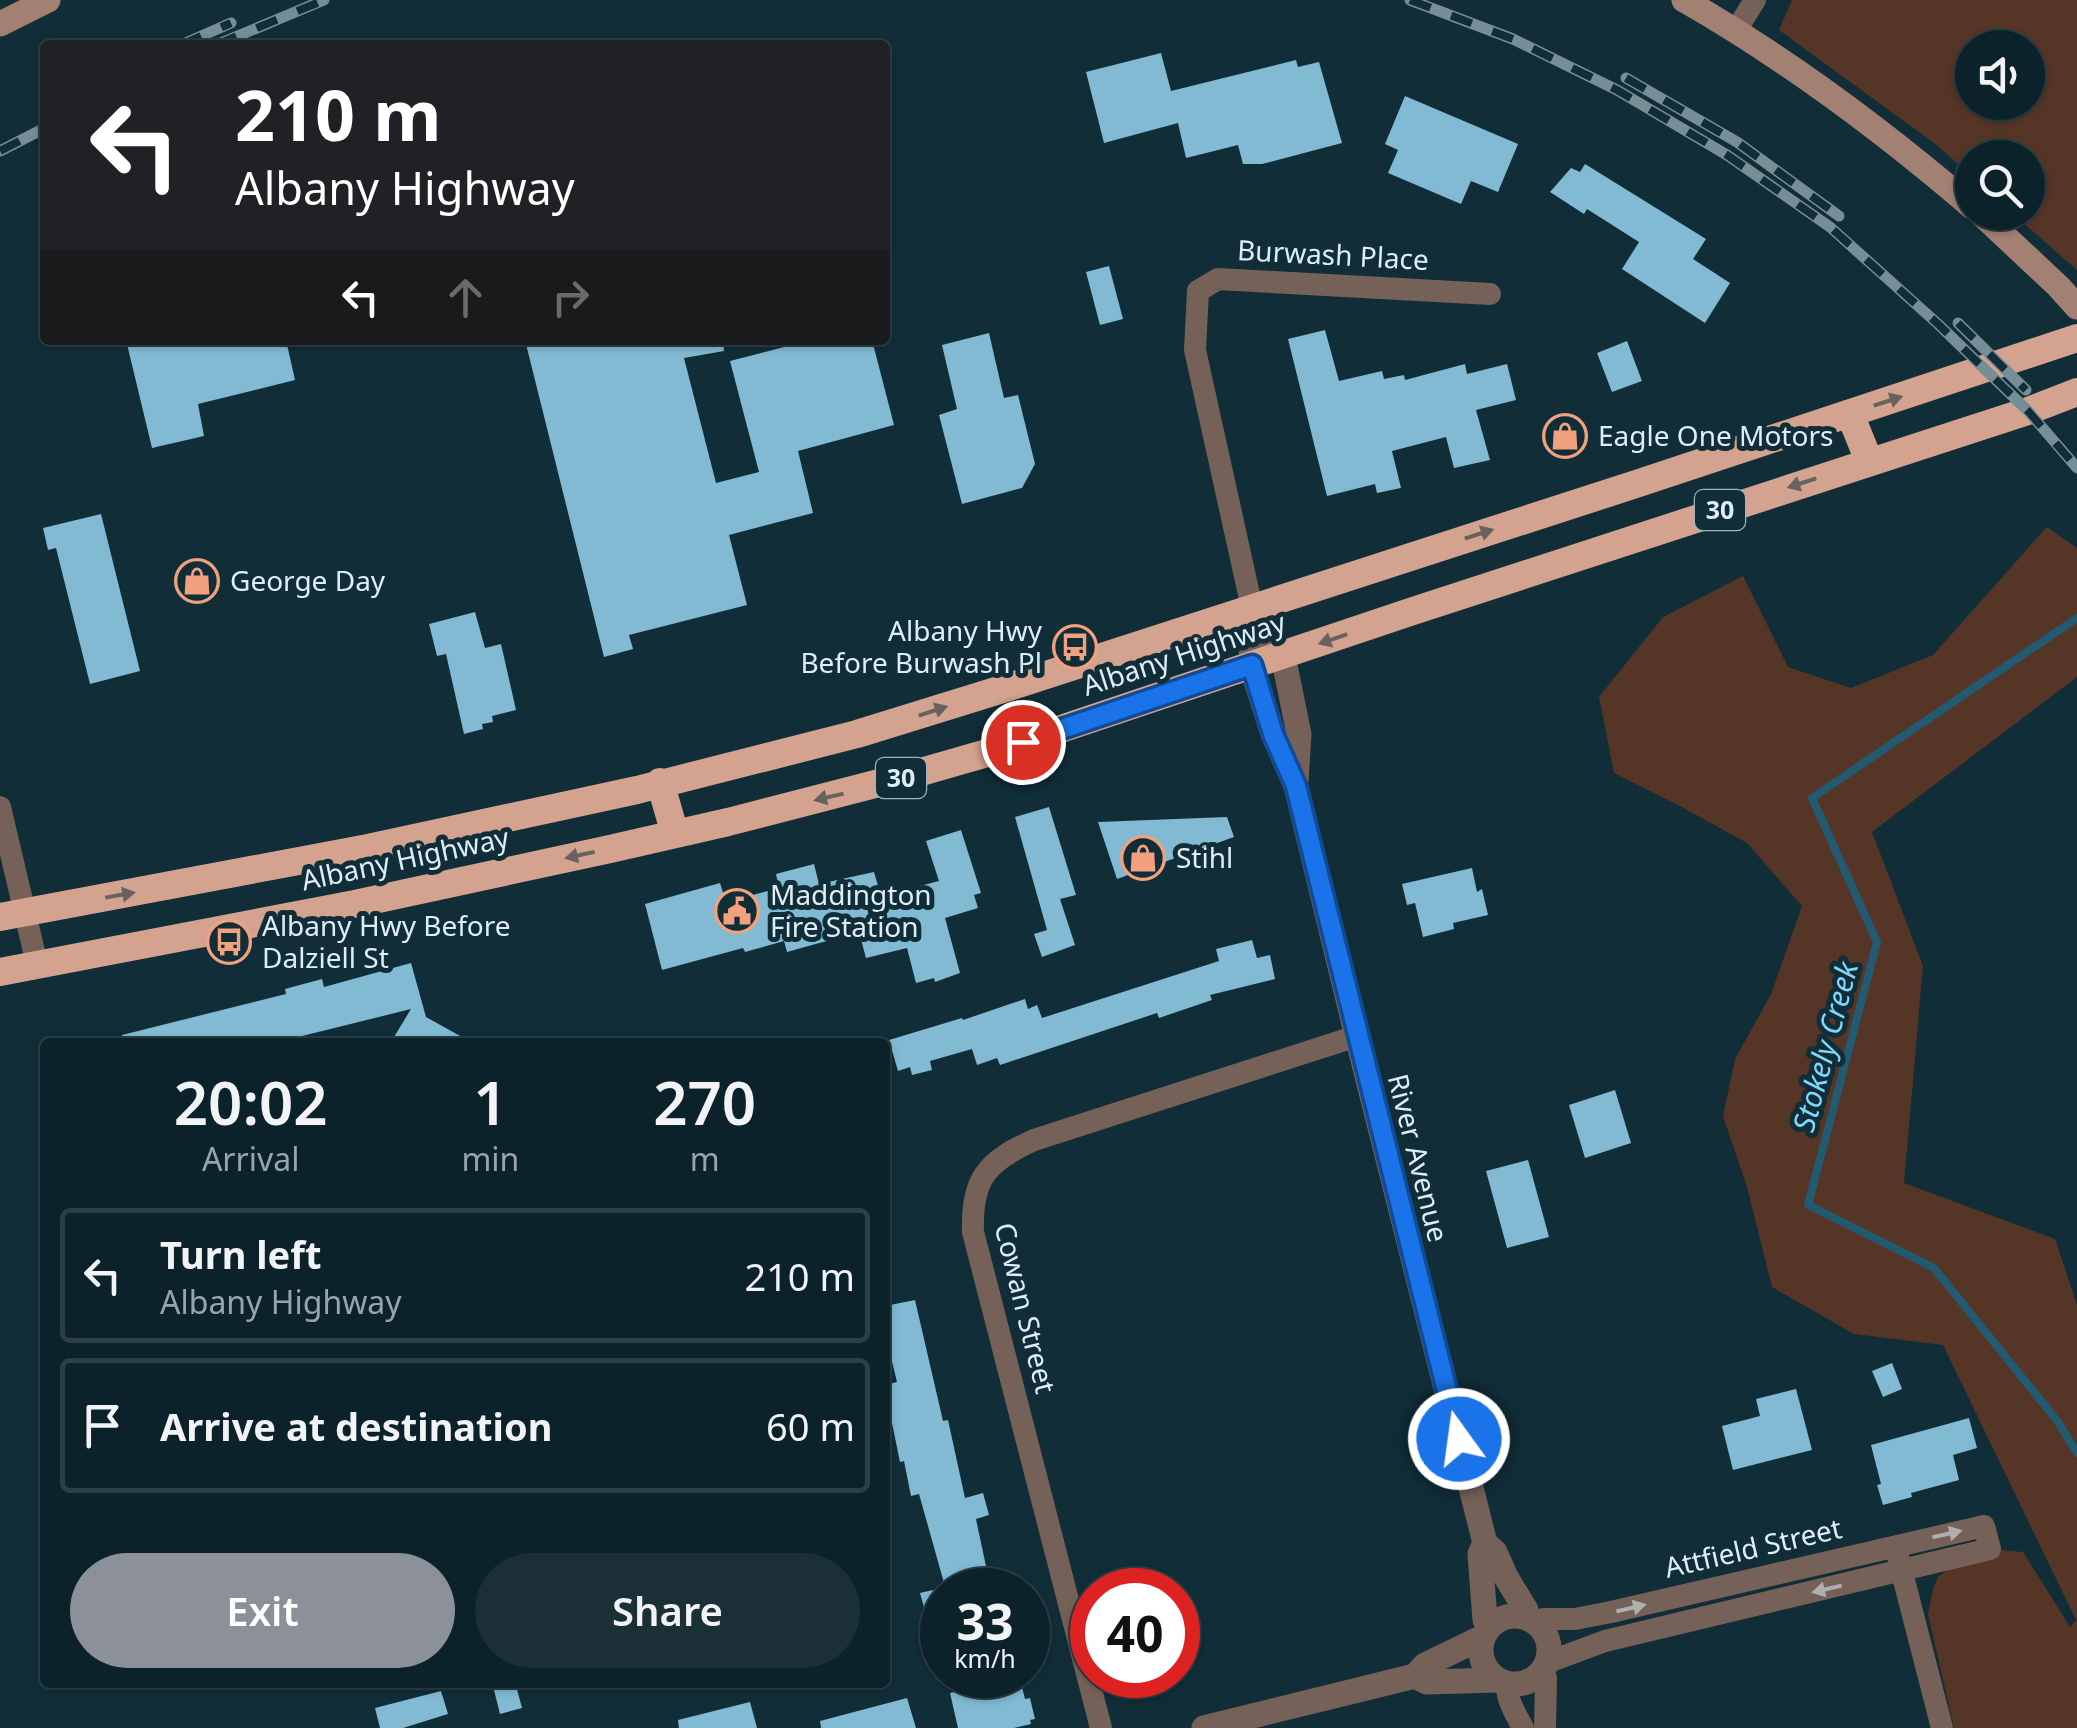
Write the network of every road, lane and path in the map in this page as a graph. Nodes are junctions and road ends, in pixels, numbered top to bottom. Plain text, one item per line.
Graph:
1 (48, 0) edge
2 (1684, 0) edge
3 (1755, 0) edge
4 (0, 24) edge
5 (1736, 32) junction
6 (1955, 192) edge
7 (1998, 230) edge
8 (1490, 294) dead end
9 (2077, 307) edge
10 (2077, 338) edge
11 (2077, 392) edge
12 (1850, 414) junction
13 (1869, 461) junction
14 (1252, 608) junction
15 (1283, 656) junction
16 (1252, 665) junction
17 (660, 782) junction
18 (1296, 786) junction
19 (0, 807) edge
20 (675, 834) junction
21 (12, 915) edge
22 (37, 964) junction
23 (0, 972) edge
24 (1357, 1036) junction
25 (1485, 1543) junction
26 (1895, 1546) junction
27 (1902, 1571) junction
28 (1531, 1620) junction
29 (1486, 1632) junction
30 (1545, 1665) junction
31 (1415, 1676) junction
32 (1502, 1682) junction
33 (1101, 1728) edge
34 (1204, 1728) edge
35 (1523, 1728) edge
36 (1545, 1728) edge
37 (1942, 1728) edge

1 - 4 main road
2 - 5 main road
3 - 5 street
5 - 6 main road
7 - 9 main road
8 - 14 street, Burwash Place
12 -> 10 highway, Albany Highway / 30
11 - 13 highway, Albany Highway / 30
12 - 13 highway
14 -> 12 highway, Albany Highway / 30
13 -> 15 highway, Albany Highway / 30
14 - 15 street
14 - 16 street, River Avenue
17 -> 14 highway, Albany Highway / 30
15 - 16 highway, Albany Highway / 30
15 - 18 street, River Avenue
16 - 18 street, River Avenue
16 -> 20 highway, Albany Highway / 30
17 - 20 highway
21 -> 17 highway, Albany Highway / 30
18 - 24 street, River Avenue
19 - 21 street
20 -> 22 highway, Albany Highway / 30
21 - 22 street
22 - 23 highway, Albany Highway / 30
24 - 25 street, River Avenue
24 - 33 street, Cowan Street
25 - 28 street, River Avenue
25 - 29 street, River Avenue
26 - 27 street
26 -> 27 street, Attfield Street
28 -> 26 street, Attfield Street
27 -> 30 street, Attfield Street
27 - 37 street
28 - 29 street
28 - 30 street
29 - 31 street
29 - 32 street
30 - 32 street
30 - 36 street
31 - 32 street
31 - 34 street
32 - 35 street

